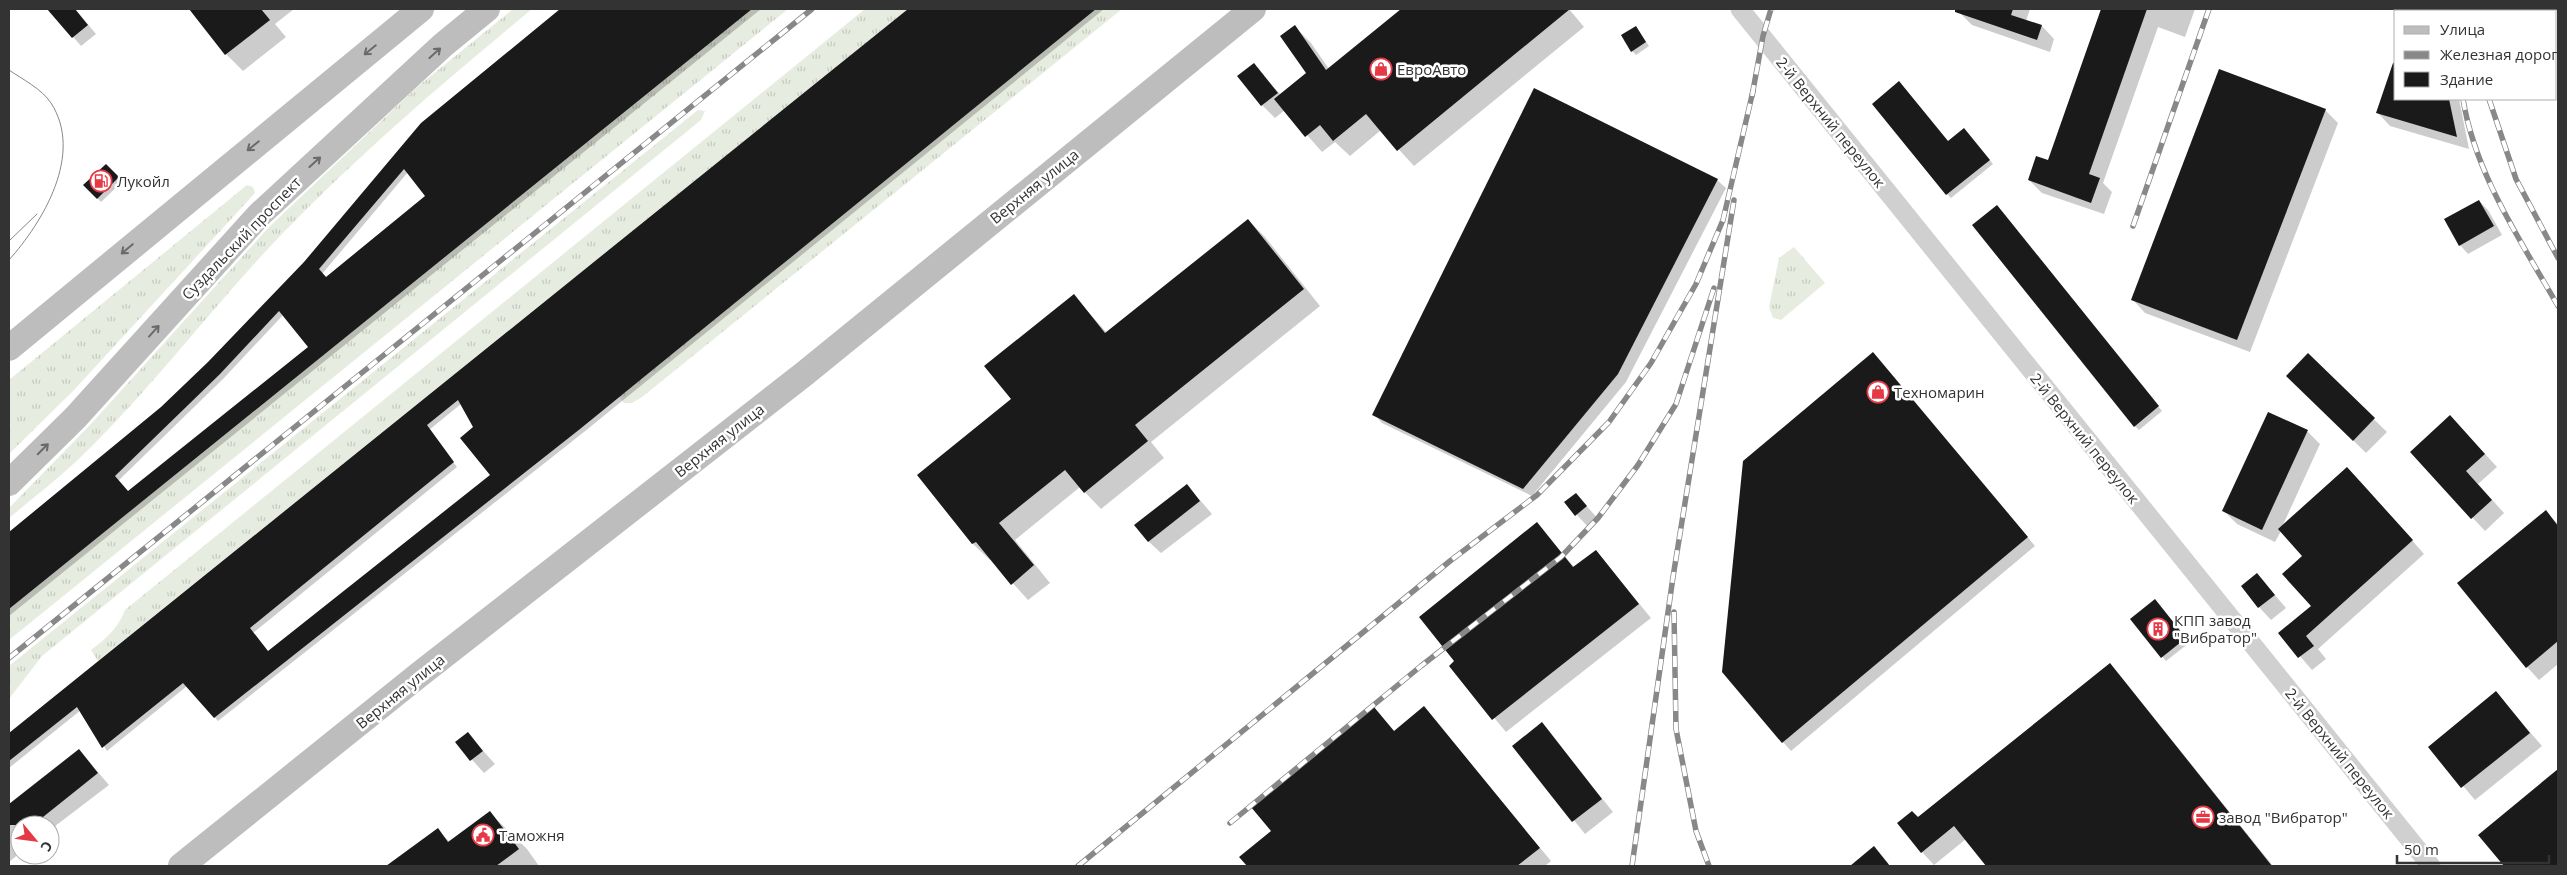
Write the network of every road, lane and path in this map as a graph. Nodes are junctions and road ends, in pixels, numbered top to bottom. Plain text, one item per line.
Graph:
1 (421, 9) edge
2 (487, 9) edge
3 (1252, 9) edge
4 (1740, 9) edge
5 (9, 348) edge
6 (9, 483) edge
7 (181, 866) edge
8 (2431, 866) edge

1 -> 5 street
6 -> 2 street, Суздальский проспект
3 - 7 street, Верхняя улица
4 - 8 street, 2-й Верхний переулок

